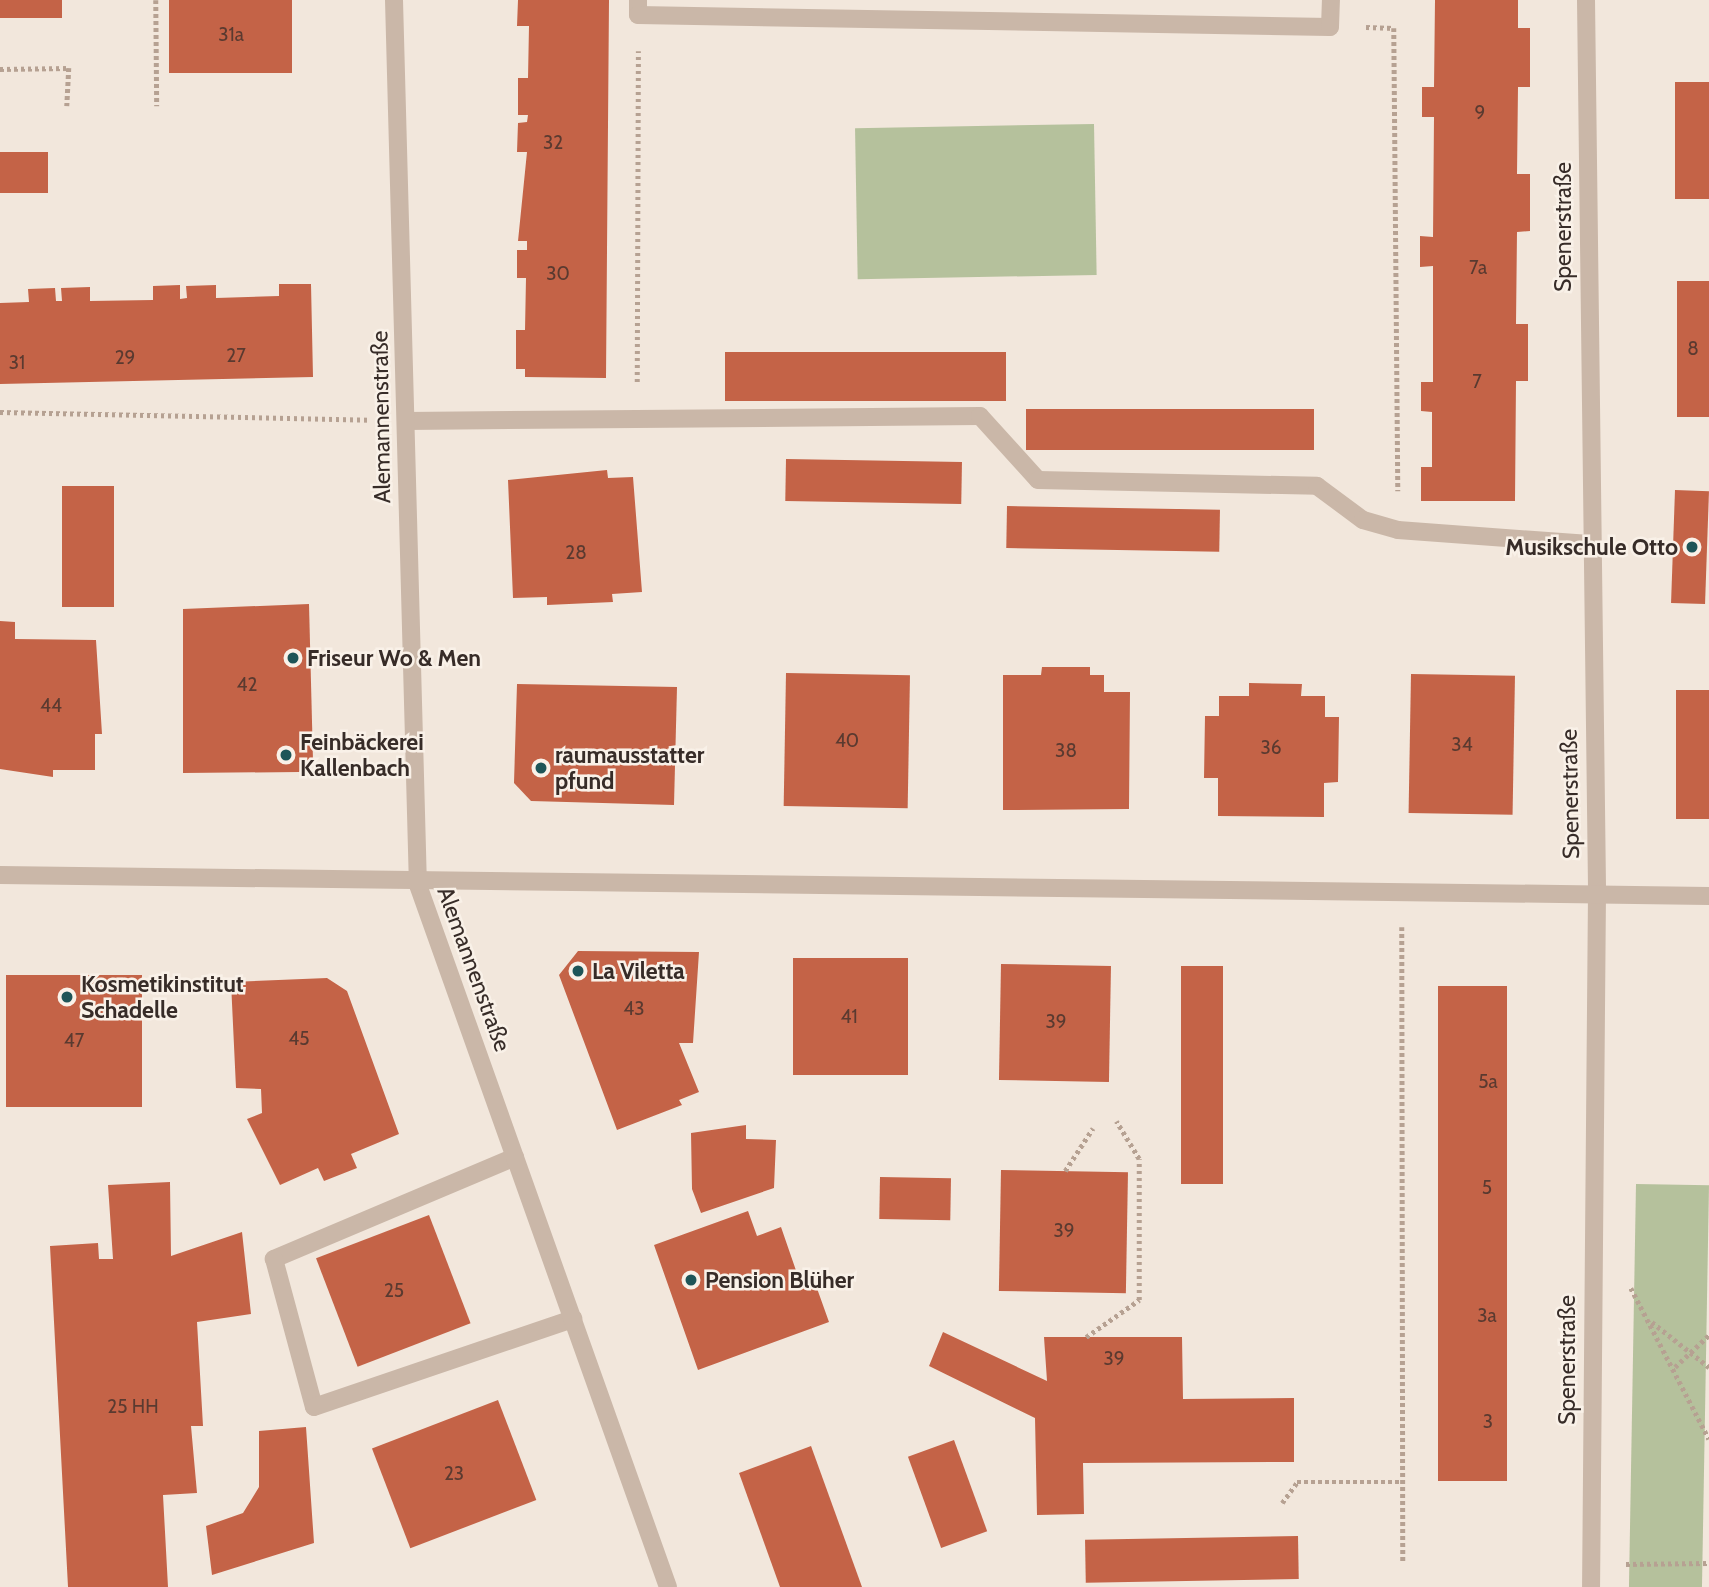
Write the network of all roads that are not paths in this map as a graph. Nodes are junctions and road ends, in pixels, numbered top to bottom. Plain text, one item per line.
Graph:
1 (394, 0) edge
2 (1331, 0) edge
3 (1586, 0) edge
4 (638, 8) edge
5 (405, 421) junction
6 (1589, 544) junction
7 (0, 876) edge
8 (418, 885) junction
9 (1597, 892) junction
10 (1709, 896) edge
11 (515, 1157) junction
12 (573, 1319) junction
13 (668, 1587) edge
14 (1591, 1587) edge

1 - 5 street, Alemannenstraße
2 - 4 street
3 - 6 street, Spenerstraße
5 - 6 street
5 - 8 street, Alemannenstraße
6 - 9 street, Spenerstraße
7 - 8 street
8 - 9 street
8 - 11 street, Alemannenstraße
9 - 10 street
9 - 14 street, Spenerstraße
11 - 12 street, Alemannenstraße
11 - 12 street
12 - 13 street, Alemannenstraße

